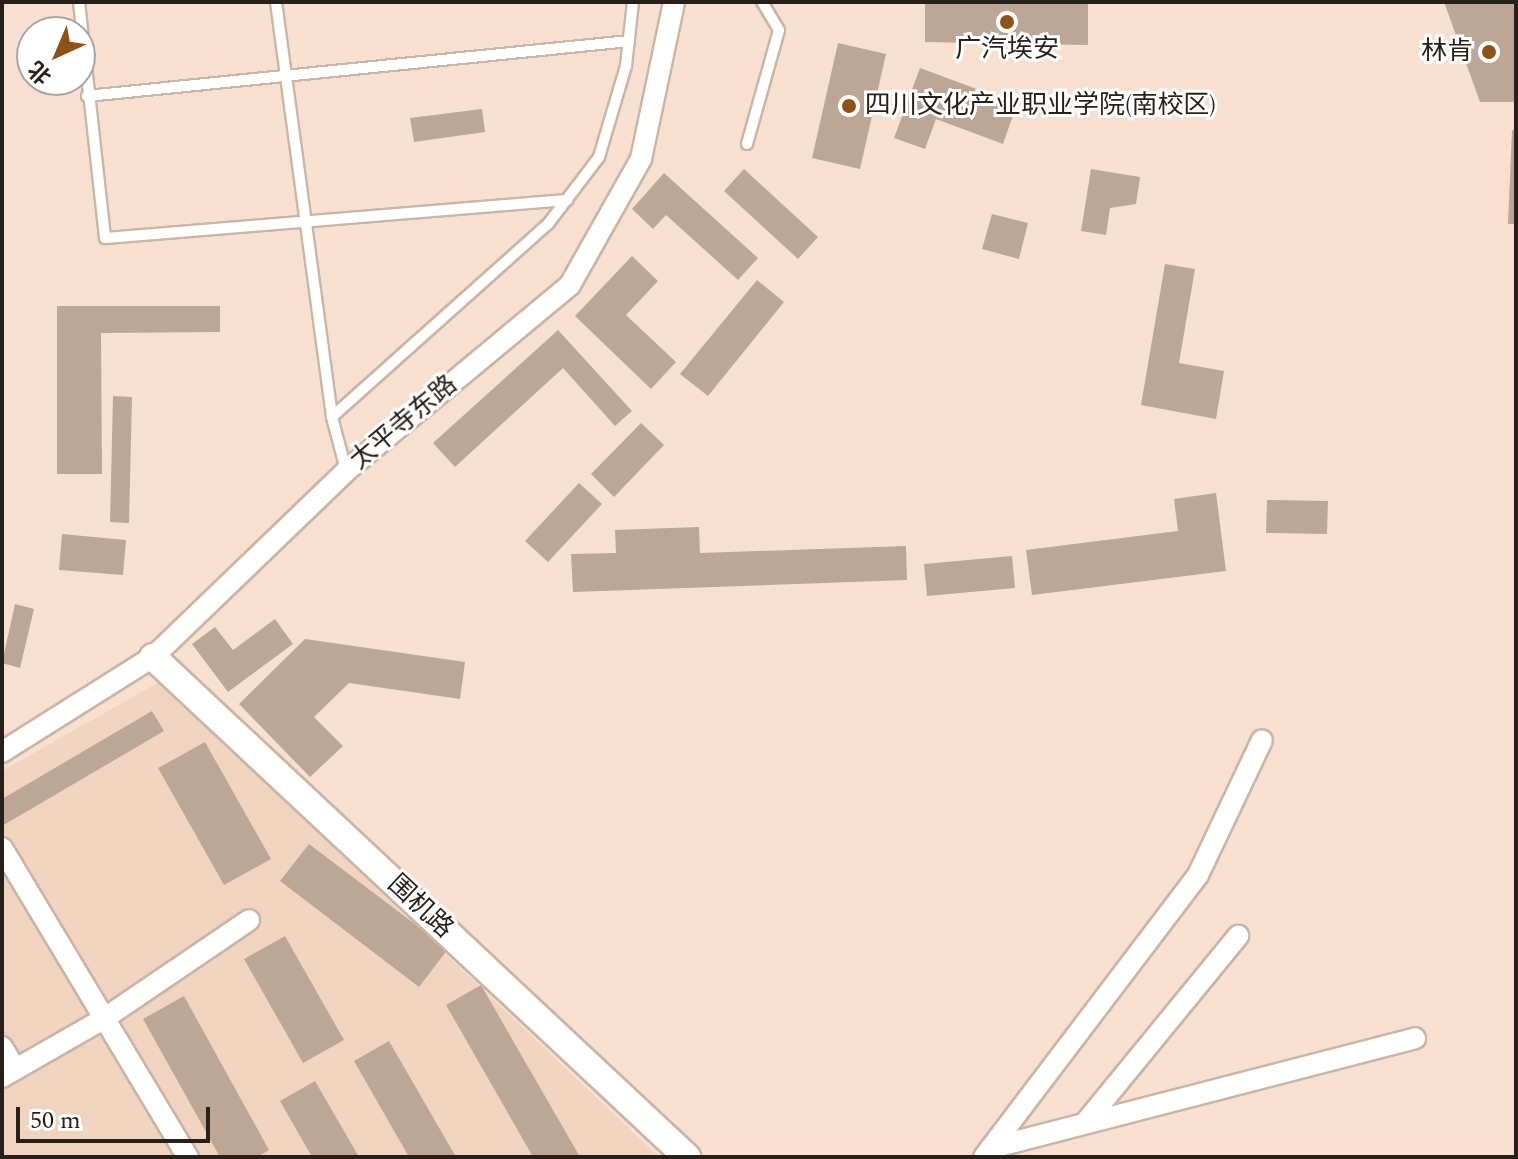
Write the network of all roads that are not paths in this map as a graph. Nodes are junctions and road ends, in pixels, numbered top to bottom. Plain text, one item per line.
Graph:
1 (276, 2) edge
2 (633, 2) edge
3 (674, 2) edge
4 (762, 2) edge
5 (629, 41) junction
6 (286, 76) junction
7 (96, 95) edge
8 (87, 96) edge
9 (747, 144) dead end
10 (567, 200) junction
11 (305, 218) junction
12 (332, 417) junction
13 (346, 471) junction
14 (153, 657) junction
15 (1262, 740) dead end
16 (2, 752) edge
17 (2, 848) edge
18 (249, 920) dead end
19 (1238, 936) dead end
20 (105, 1018) junction
21 (1415, 1038) dead end
22 (2, 1047) edge
23 (8, 1073) edge
24 (1085, 1123) junction
25 (987, 1152) edge
26 (188, 1157) edge
27 (687, 1157) edge

1 - 6 lane
2 - 5 lane
3 - 13 street, 太平寺东路
4 - 9 lane
5 - 6 lane
5 - 10 lane
6 - 7 lane
6 - 11 lane
8 - 11 lane
10 - 11 lane
10 - 12 lane
11 - 12 lane
12 - 13 lane
13 - 14 street, 太平寺东路
14 - 16 street, 太平寺东路
14 - 27 street, 围机路
15 - 25 street
17 - 20 street
18 - 20 street
19 - 24 street
20 - 23 street
20 - 26 street
21 - 24 street
22 - 23 street
24 - 25 street

